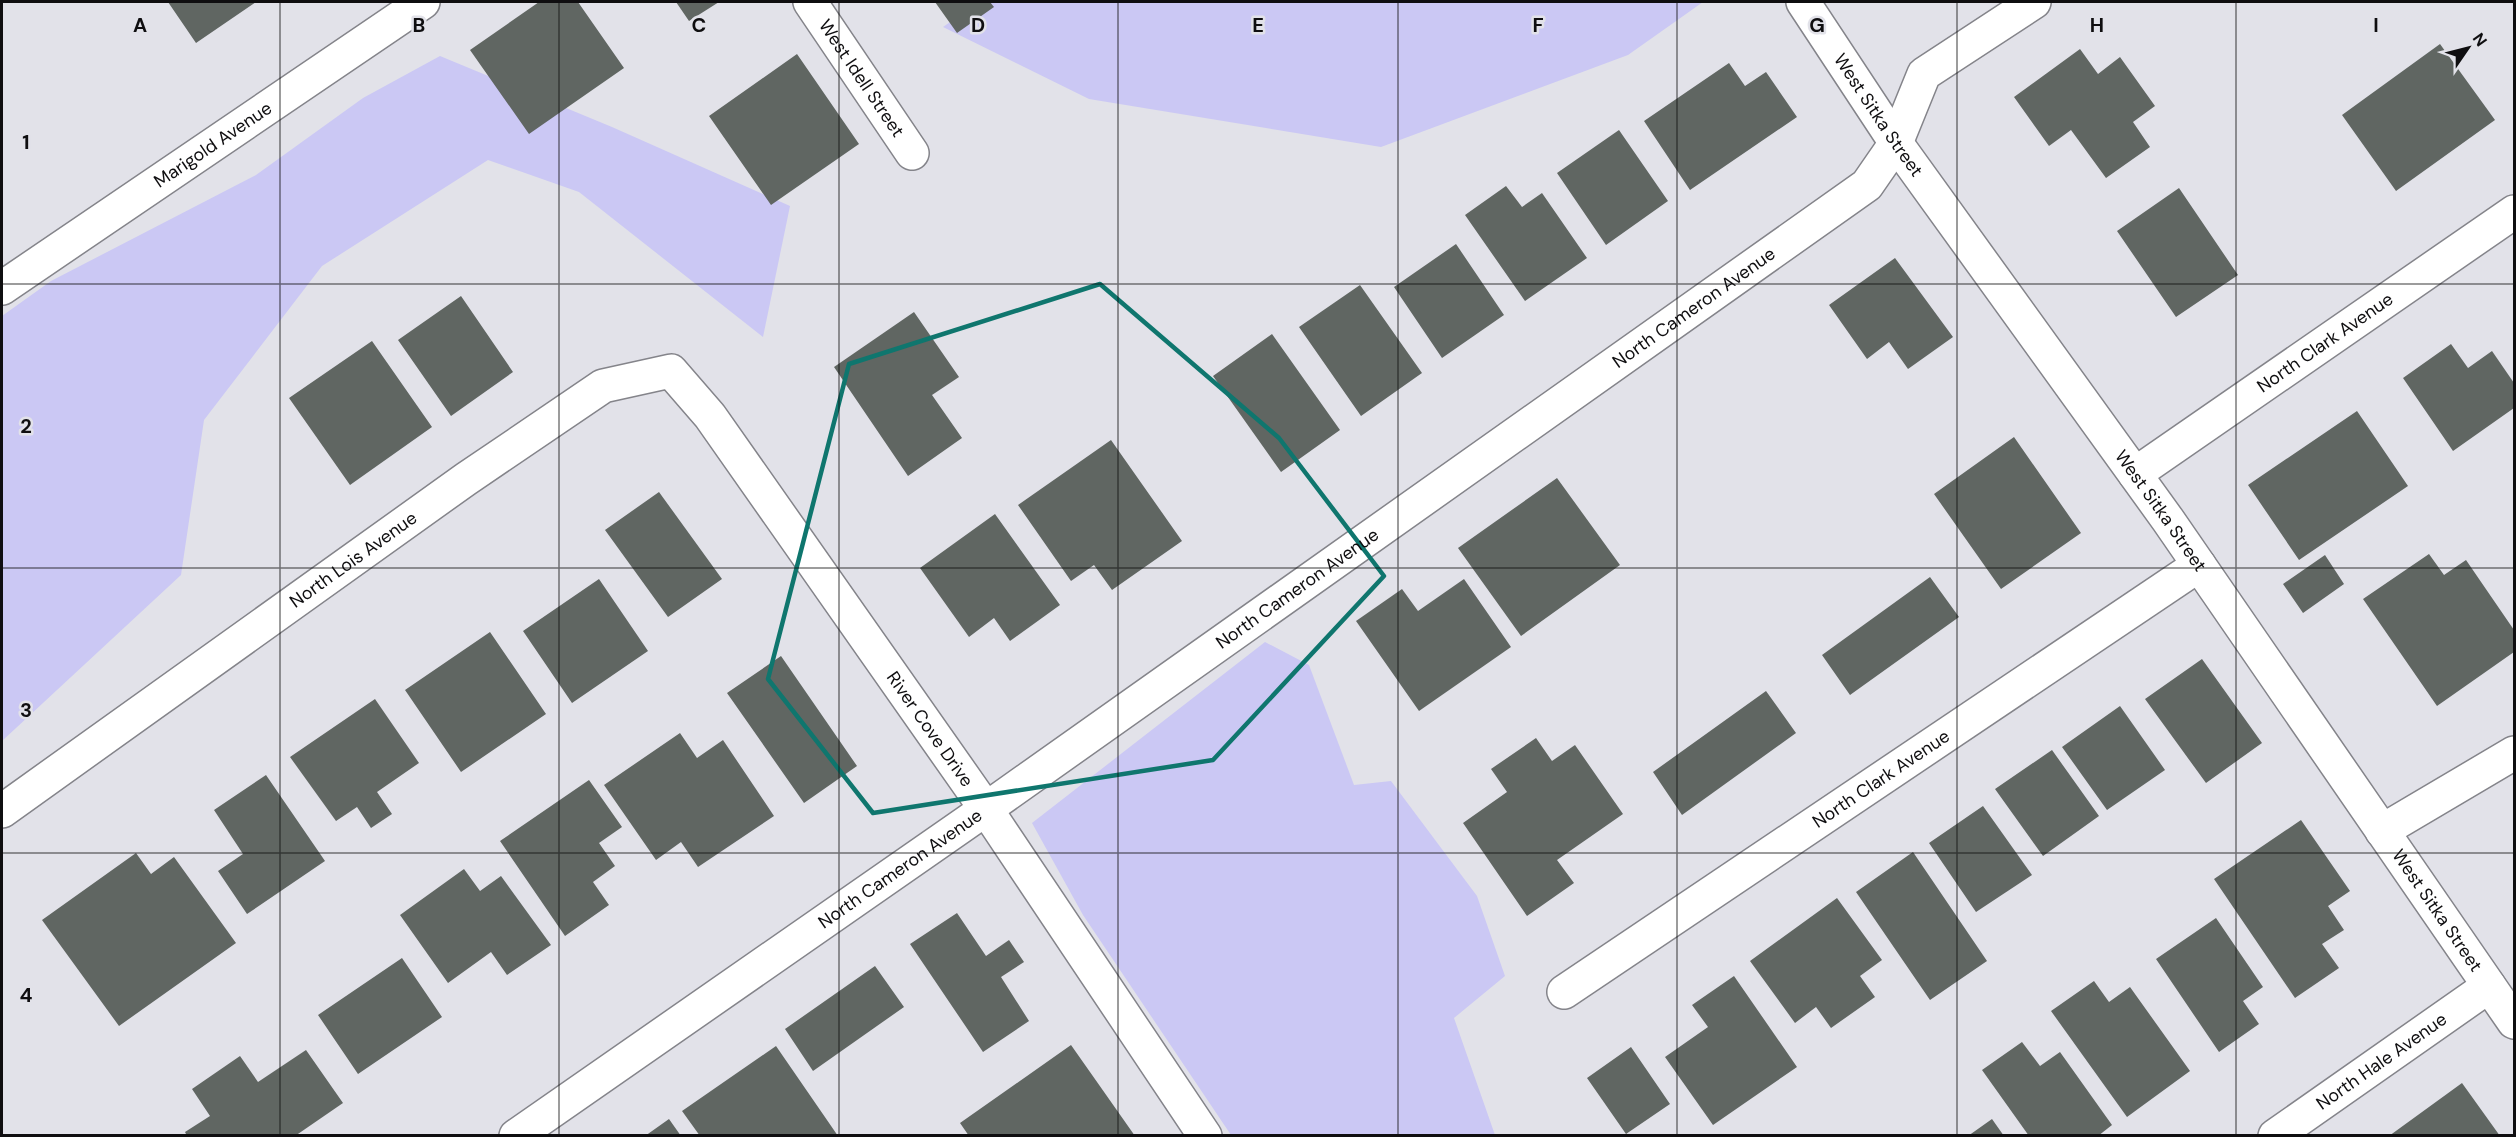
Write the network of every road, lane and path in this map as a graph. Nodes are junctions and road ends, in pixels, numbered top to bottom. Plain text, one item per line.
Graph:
1 (423, 2) edge
2 (810, 2) edge
3 (1803, 2) edge
4 (2034, 2) edge
5 (1896, 143) junction
6 (912, 153) dead end
7 (2514, 212) edge
8 (2, 288) edge
9 (710, 416) joint
10 (2135, 474) junction
11 (2199, 565) junction
12 (2514, 753) edge
13 (986, 809) junction
14 (2, 811) edge
15 (2382, 831) junction
16 (2489, 986) junction
17 (1564, 992) dead end
18 (2514, 1022) edge
19 (516, 1136) edge
20 (1205, 1136) edge
21 (2275, 1136) edge

1 - 8 street, Marigold Avenue
2 - 6 street, West Idell Street
3 - 5 street, West Sitka Street
4 - 5 street, North Cameron Avenue
5 - 10 street, West Sitka Street
5 - 13 street, North Cameron Avenue
7 - 10 street, North Clark Avenue
9 - 13 street, River Cove Drive
9 - 14 street, North Lois Avenue
10 - 11 street, West Sitka Street
11 - 15 street, West Sitka Street
11 - 17 street, North Clark Avenue
12 - 15 street
13 - 19 street, North Cameron Avenue
13 - 20 street, River Cove Drive
15 - 16 street, West Sitka Street
16 - 18 street, West Sitka Street
16 - 21 street, North Hale Avenue

